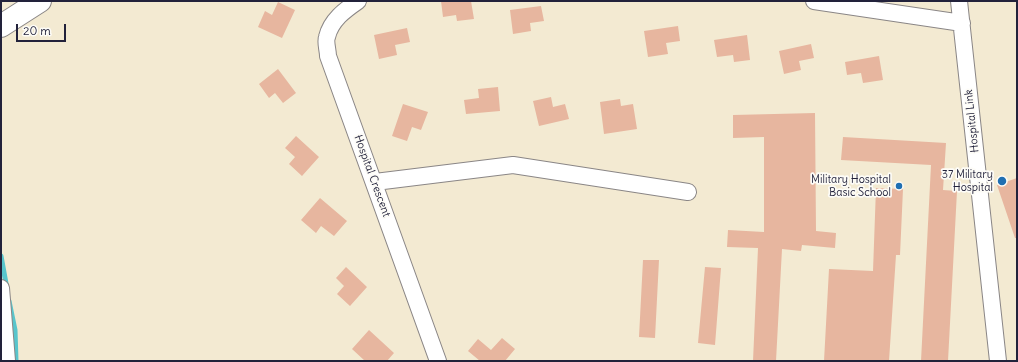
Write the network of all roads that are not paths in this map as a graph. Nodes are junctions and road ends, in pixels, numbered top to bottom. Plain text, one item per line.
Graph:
1 (40, 1) edge
2 (358, 1) edge
3 (814, 1) edge
4 (959, 1) edge
5 (962, 23) junction
6 (1, 26) edge
7 (375, 182) junction
8 (688, 192) dead end
9 (1, 288) edge
10 (7, 361) edge
11 (438, 361) edge
12 (998, 361) edge

1 - 6 main road
2 - 7 street, Hospital Crescent
3 - 5 street
4 - 5 street, Hospital Link
5 - 12 street, Hospital Link
7 - 8 street
7 - 11 street, Hospital Crescent
9 - 10 street

